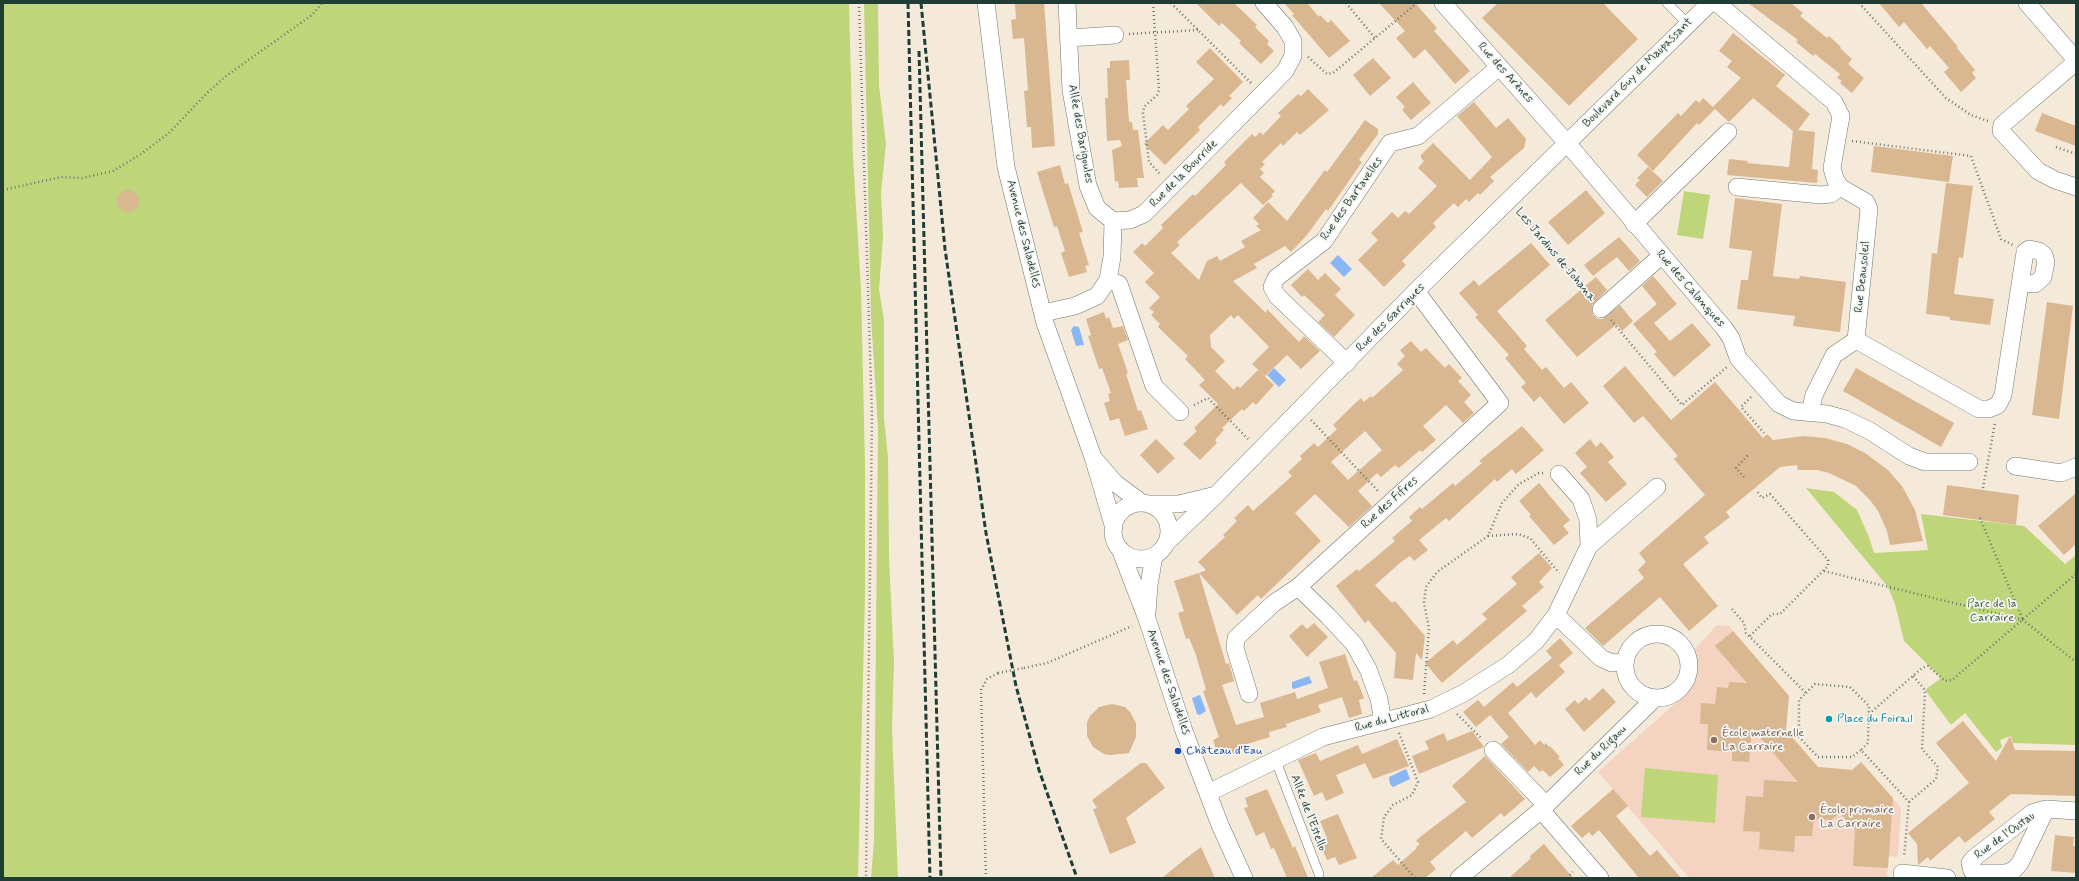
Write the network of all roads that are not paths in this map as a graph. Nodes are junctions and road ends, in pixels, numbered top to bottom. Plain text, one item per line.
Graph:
1 (986, 3) edge
2 (1067, 3) edge
3 (1264, 3) edge
4 (1443, 3) edge
5 (1667, 3) edge
6 (1710, 3) edge
7 (1717, 3) edge
8 (2027, 3) edge
9 (1688, 24) junction
10 (1115, 35) road end
11 (1069, 38) junction
12 (2076, 61) edge
13 (1499, 66) junction
14 (1728, 132) dead end
15 (1567, 143) junction
16 (1840, 186) junction
17 (1737, 187) dead end
18 (2076, 188) edge
19 (1113, 221) junction
20 (1634, 224) junction
21 (1661, 256) junction
22 (1108, 280) junction
23 (2021, 283) junction
24 (1416, 292) junction
25 (1602, 309) road end
26 (1043, 312) junction
27 (1856, 340) junction
28 (1346, 363) junction
29 (1180, 412) road end
30 (1810, 412) junction
31 (1093, 457) junction
32 (1969, 462) dead end
33 (2016, 466) dead end
34 (2076, 466) edge
35 (1559, 474) road end
36 (1657, 487) dead end
37 (1216, 495) junction
38 (1146, 504) junction
39 (1114, 528) junction
40 (1167, 542) junction
41 (1589, 546) junction
42 (1120, 550) junction
43 (1154, 556) junction
44 (1298, 587) junction
45 (1556, 615) junction
46 (1147, 619) junction
47 (1624, 662) junction
48 (1249, 694) dead end
49 (1655, 698) junction
50 (1389, 721) junction
51 (1493, 750) road end
52 (1276, 761) junction
53 (1208, 793) junction
54 (1543, 807) junction
55 (2046, 810) junction
56 (2076, 811) edge
57 (1970, 868) junction
58 (1319, 874) dead end
59 (1902, 874) road end
60 (1244, 878) edge
61 (1459, 878) edge
62 (1600, 878) edge
63 (1947, 878) edge
64 (1952, 878) edge

1 - 26 street, Avenue des Saladelles
2 - 11 street, Allée des Barigoules
3 - 19 street, Rue de la Bourride
4 - 13 street, Rue des Arènes
5 - 9 lane
6 - 9 street, Boulevard Guy de Maupassant
7 - 16 street
8 - 12 street
9 - 15 street, Boulevard Guy de Maupassant
10 - 11 street
11 - 19 street, Allée des Barigoules
12 - 18 street
13 - 15 street, Rue des Arènes
13 - 28 street, Rue des Bartavelles
14 - 20 street
15 - 20 street, Rue des Calanques
15 - 24 street, Rue des Garrigues
16 - 17 street
16 - 27 street, Rue Beausoleil
19 - 22 street
20 - 21 street, Rue des Calanques
21 - 25 street, Les Jardins de Johana
21 - 30 street, Rue des Calanques
22 - 26 street
22 - 29 street
23 - 23 street
23 - 27 street
24 - 28 street, Rue des Garrigues
24 - 44 street, Rue des Fifres
26 - 31 street, Avenue des Saladelles
27 - 30 street
28 - 37 street, Rue des Garrigues
30 - 32 street, Rue des Calanques
31 - 38 street, Avenue des Saladelles
31 - 39 street, Avenue des Saladelles
33 - 34 street
35 - 41 street, Rue du Littoral
36 - 41 street, Rue du Littoral
37 - 38 street
37 - 40 street, Rue des Garrigues
38 - 39 street
38 - 40 street
39 - 42 street
40 - 43 street
41 - 45 street, Rue du Littoral
42 - 43 street
42 - 46 street, Avenue des Saladelles
43 - 46 street, Avenue des Saladelles
44 - 48 street, Rue des Fifres
44 - 50 street
45 - 47 street
45 - 50 street, Rue du Littoral
46 - 53 street, Avenue des Saladelles
47 - 49 street
47 - 49 street
49 - 54 street, Rue du Rigaou
50 - 52 street, Rue du Littoral
51 - 54 street
52 - 53 street, Rue du Littoral
52 - 58 lane, Allée de l'Estello
53 - 60 street, Avenue des Saladelles
54 - 61 street, Rue du Rigaou
54 - 62 street
55 - 56 street, Rue de l'Oustau
55 - 57 street, Rue de l'Oustau
55 - 57 street, Rue de l'Oustau
57 - 64 street, Rue de l'Oustau
59 - 63 street

